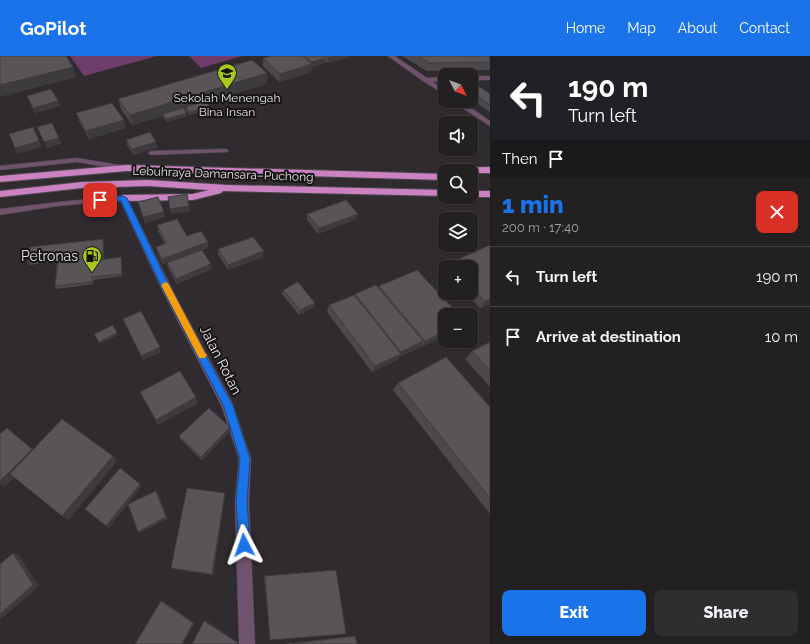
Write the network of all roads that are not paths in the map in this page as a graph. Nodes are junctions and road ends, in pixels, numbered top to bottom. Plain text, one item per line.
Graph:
1 (391, 56) edge
2 (478, 78) edge
3 (490, 78) edge
4 (438, 79) edge
5 (425, 80) junction
6 (438, 88) edge
7 (466, 108) edge
8 (490, 124) edge
9 (226, 151) dead end
10 (151, 153) dead end
11 (0, 168) edge
12 (127, 168) junction
13 (478, 170) edge
14 (490, 170) edge
15 (438, 171) edge
16 (366, 174) junction
17 (438, 176) edge
18 (478, 177) edge
19 (490, 178) edge
20 (0, 179) edge
21 (227, 188) junction
22 (438, 193) edge
23 (0, 194) edge
24 (478, 194) edge
25 (490, 194) edge
26 (123, 198) junction
27 (0, 212) edge
28 (247, 644) edge

1 - 5 street
2 - 3 street
4 - 5 street
5 - 6 street
7 - 8 street
9 - 10 lane
11 - 12 lane
12 - 16 highway, Lebuhraya Damansara–Puchong
12 - 20 highway, Lebuhraya Damansara–Puchong
13 - 14 highway
15 - 16 highway
16 - 17 highway, Lebuhraya Damansara–Puchong
18 - 19 highway
21 - 22 highway, Lebuhraya Damansara–Puchong
21 - 23 highway, Lebuhraya Damansara–Puchong
21 - 26 highway
24 - 25 highway
26 - 27 lane
26 - 28 street, Jalan Rotan

